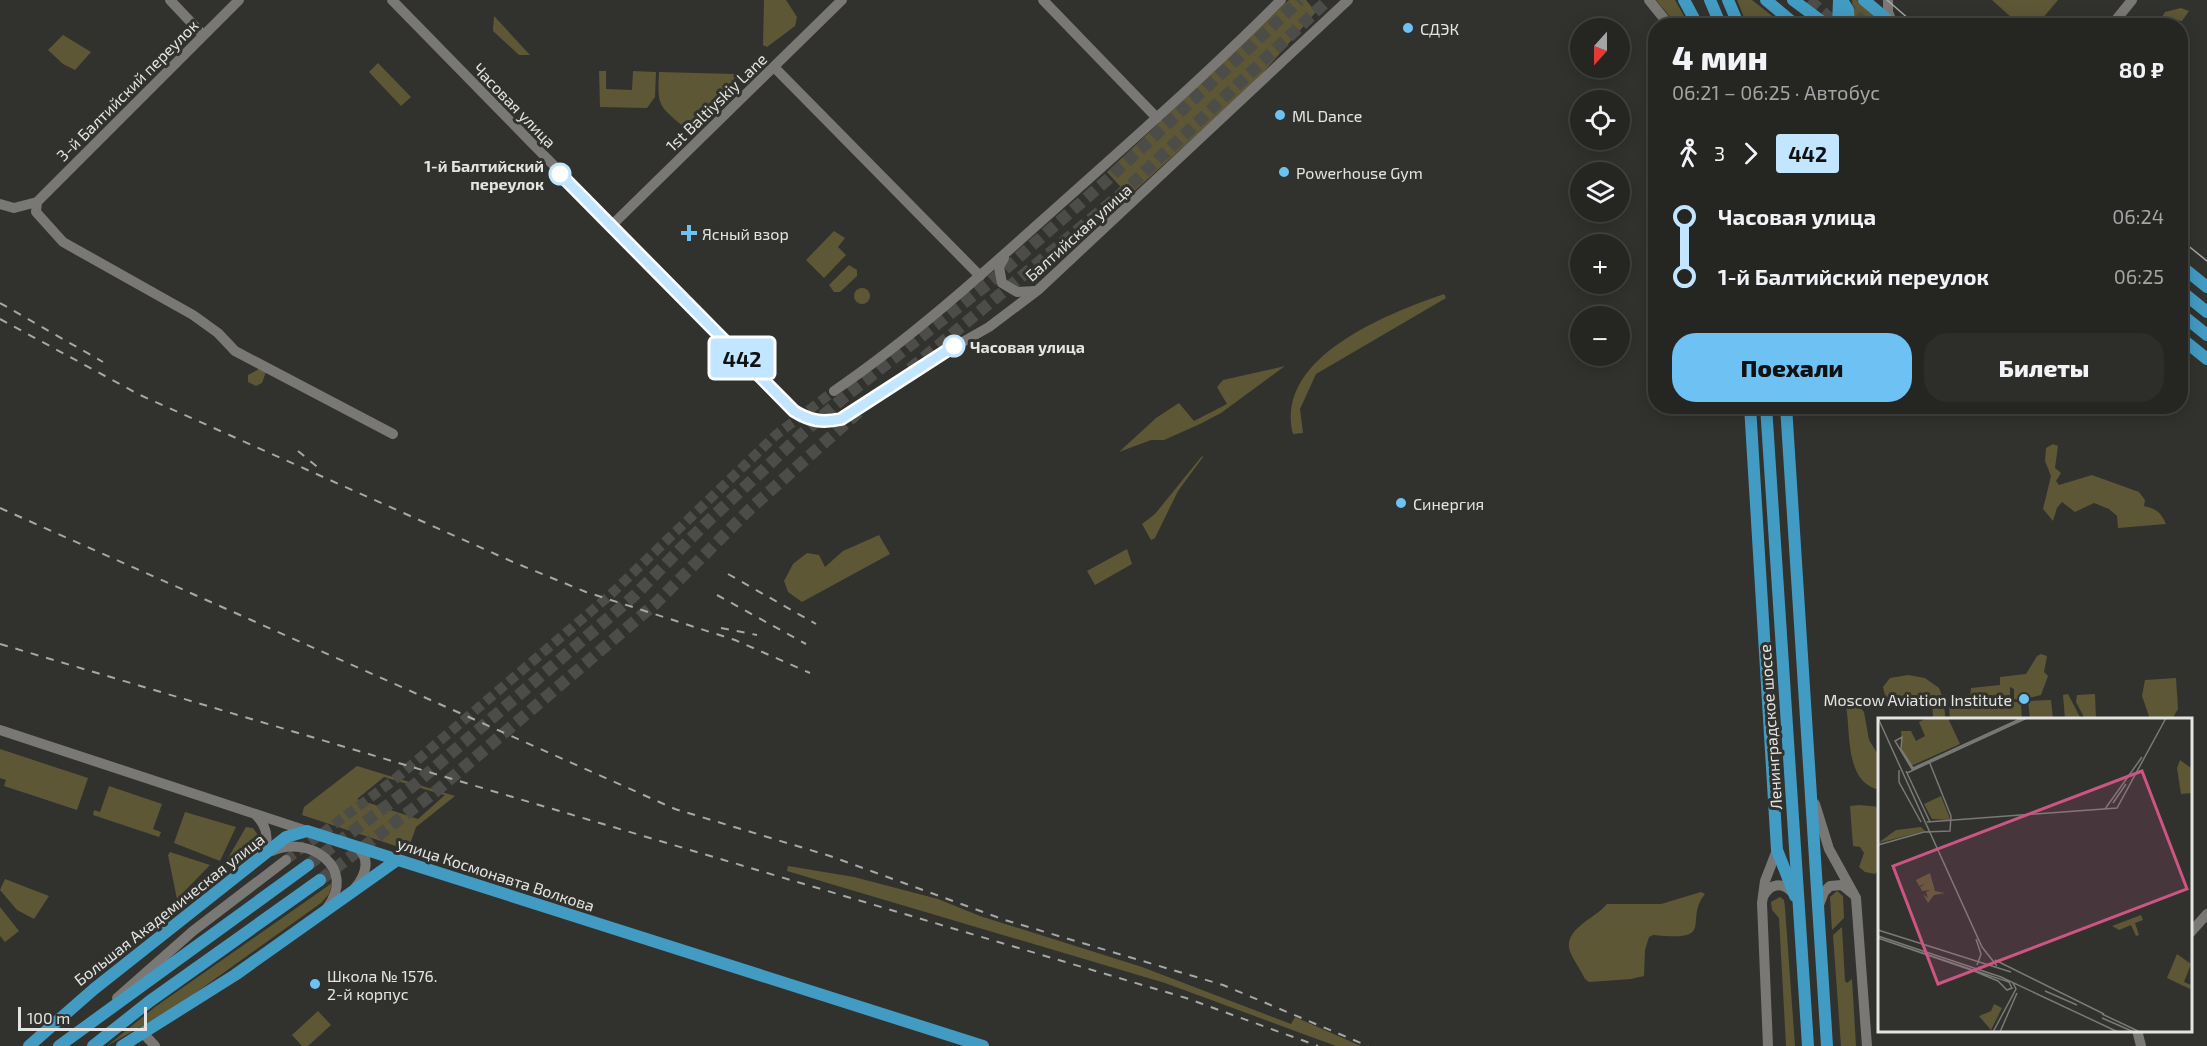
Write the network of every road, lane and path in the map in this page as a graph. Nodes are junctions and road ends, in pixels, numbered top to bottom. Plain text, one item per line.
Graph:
1 (170, 0) edge
2 (239, 0) edge
3 (392, 0) edge
4 (842, 0) edge
5 (1042, 0) edge
6 (1281, 0) edge
7 (1348, 0) edge
8 (1649, 0) edge
9 (1684, 0) edge
10 (1710, 0) edge
11 (1728, 0) edge
12 (1766, 0) edge
13 (1793, 0) edge
14 (1840, 0) edge
15 (1864, 0) edge
16 (1888, 0) edge
17 (2132, 0) edge
18 (1664, 18) edge
19 (1694, 18) edge
20 (1718, 18) edge
21 (1735, 18) edge
22 (1787, 18) edge
23 (1817, 18) edge
24 (1839, 18) edge
25 (1848, 18) edge
26 (1886, 18) edge
27 (1891, 18) edge
28 (2117, 18) edge
29 (203, 35) junction
30 (774, 67) junction
31 (1156, 118) junction
32 (37, 202) junction
33 (0, 204) edge
34 (611, 226) junction
35 (1008, 251) junction
36 (2188, 272) edge
37 (980, 276) junction
38 (2207, 287) edge
39 (1038, 290) junction
40 (2188, 297) edge
41 (2207, 312) edge
42 (2188, 320) edge
43 (2207, 335) edge
44 (2188, 344) edge
45 (2207, 359) edge
46 (834, 391) tunnel mouth
47 (794, 411) joint
48 (1750, 414) edge
49 (1767, 414) edge
50 (1786, 414) edge
51 (393, 434) dead end
52 (0, 730) edge
53 (1809, 778) junction
54 (255, 814) junction
55 (307, 831) junction
56 (353, 845) junction
57 (1777, 850) junction
58 (260, 859) junction
59 (286, 860) tunnel mouth
60 (398, 860) junction
61 (309, 865) tunnel mouth
62 (320, 880) tunnel mouth
63 (355, 888) junction
64 (1792, 892) junction
65 (1856, 897) junction
66 (1762, 903) junction
67 (1798, 904) junction
68 (325, 911) junction
69 (1818, 912) junction
70 (2207, 914) edge
71 (2192, 931) edge
72 (68, 1011) junction
73 (98, 1016) junction
74 (81, 1029) junction
75 (2137, 1031) edge
76 (143, 1033) junction
77 (29, 1046) edge
78 (59, 1046) edge
79 (93, 1046) edge
80 (122, 1046) edge
81 (155, 1046) edge
82 (983, 1046) edge
83 (1768, 1046) edge
84 (1808, 1046) edge
85 (1827, 1046) edge
86 (1867, 1046) edge
87 (2141, 1046) edge

1 - 29 street
2 - 29 street, 3-й Балтийский переулок
3 - 34 street, Часовая улица
4 - 30 street, 1st Baltiyskiy Lane
5 - 31 street
6 - 31 street, Балтийская улица
7 - 39 street, Балтийская улица
8 - 18 street
9 - 19 main road
10 - 20 main road
11 - 21 main road
12 - 22 main road
13 - 23 main road
14 - 24 main road
14 - 25 main road
15 - 26 main road
16 - 27 street
17 - 28 street
29 - 32 street, 3-й Балтийский переулок
30 - 34 street, 1st Baltiyskiy Lane
30 - 37 street
31 - 35 street, Балтийская улица
32 - 33 street
32 - 51 street
34 - 47 street, Часовая улица
35 - 37 street, Балтийская улица
35 - 39 street
36 - 38 main road
37 - 46 street, Балтийская улица
39 - 47 street, Балтийская улица
40 - 41 main road
42 - 43 main road
44 - 45 main road
48 - 57 main road
49 - 67 main road, Ленинградское шоссе
50 - 53 main road
52 - 54 street, улица Космонавта Волкова
53 - 65 street
53 - 69 main road
54 - 55 street, улица Космонавта Волкова
54 - 58 street
55 - 56 main road, улица Космонавта Волкова
55 - 58 main road, Большая Академическая улица
56 - 60 main road, улица Космонавта Волкова
56 - 63 street
57 - 64 main road
57 - 66 street
58 - 68 street
58 - 72 main road, Большая Академическая улица
59 - 73 street
60 - 63 main road
60 - 82 main road, улица Космонавта Волкова
61 - 73 main road
62 - 79 main road
63 - 68 main road
64 - 66 street
64 - 67 main road
65 - 69 street
65 - 86 street
66 - 83 street
67 - 84 main road, Ленинградское шоссе
68 - 76 main road
69 - 85 main road
70 - 71 street
72 - 74 main road
72 - 77 main road, Большая Академическая улица
73 - 74 main road
74 - 78 main road
75 - 87 street
76 - 80 main road
76 - 81 street

